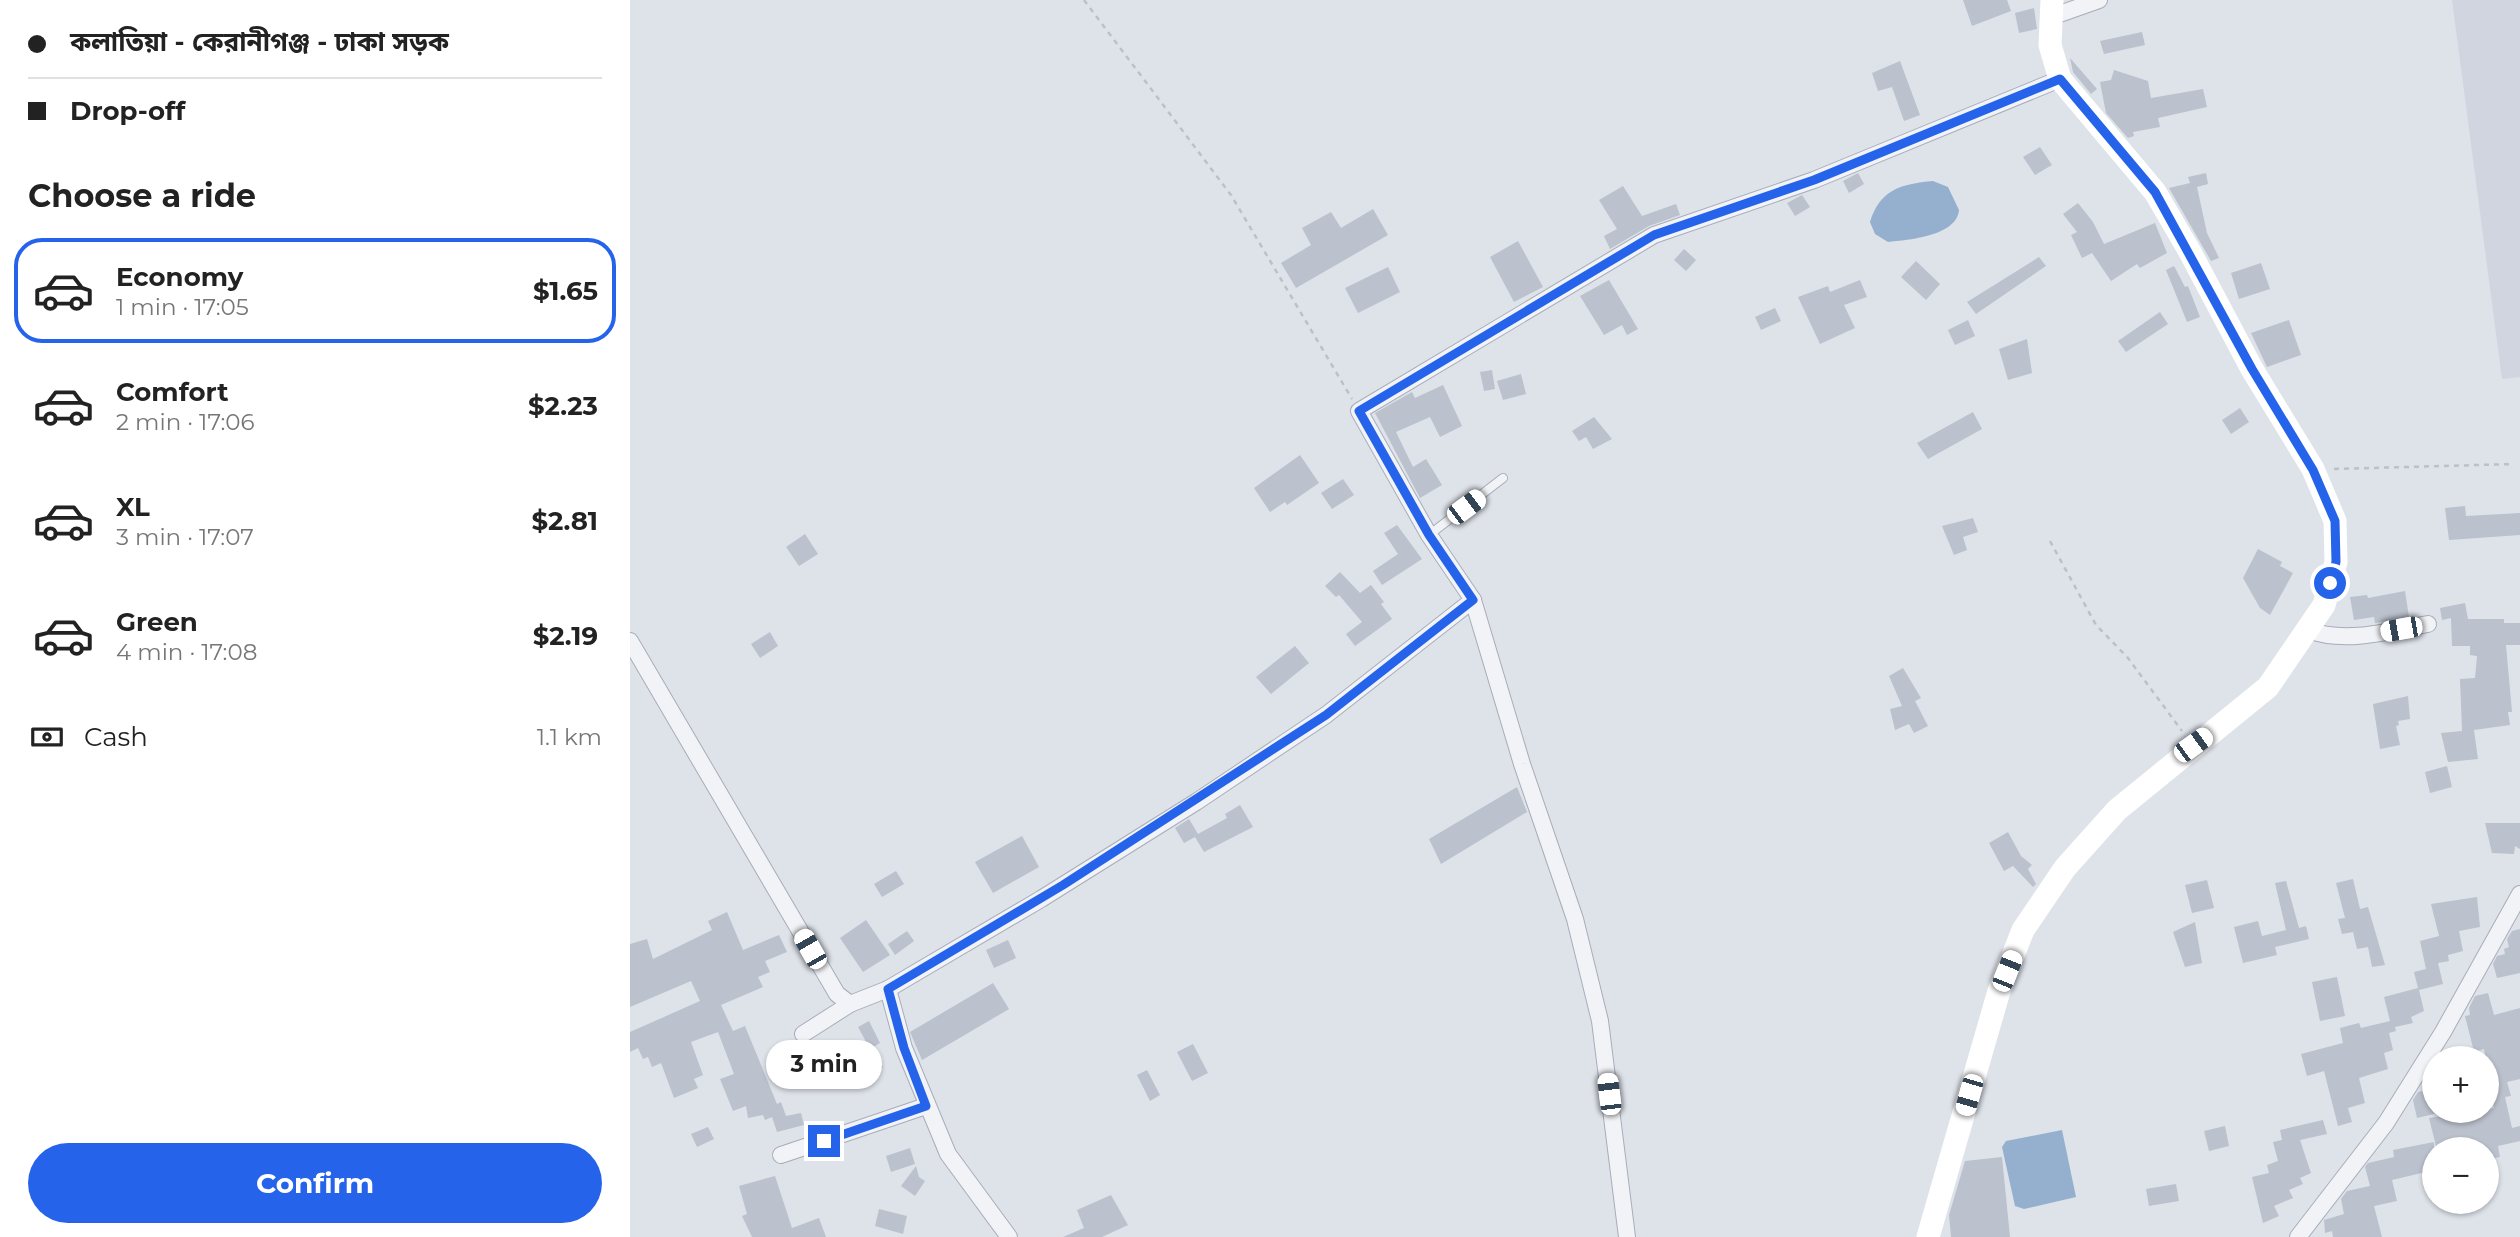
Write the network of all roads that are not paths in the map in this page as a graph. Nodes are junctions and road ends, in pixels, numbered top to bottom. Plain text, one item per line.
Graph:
1 (2099, 0) edge
2 (2051, 8) edge
3 (2060, 79) junction
4 (1503, 478) dead end
5 (1429, 535) junction
6 (1473, 600) junction
7 (2428, 624) dead end
8 (2308, 630) junction
9 (630, 641) edge
10 (2520, 894) edge
11 (888, 989) junction
12 (850, 1004) junction
13 (803, 1034) dead end
14 (926, 1106) junction
15 (781, 1155) dead end
16 (1009, 1237) edge
17 (1627, 1237) edge
18 (1928, 1237) edge
19 (2298, 1237) edge

1 - 2 street
2 - 3 main road
3 - 5 street
3 - 8 main road
4 - 5 lane
5 - 6 street
6 - 11 street
6 - 17 street
7 - 8 street
8 - 18 main road
9 - 12 street
10 - 19 street
11 - 12 street
11 - 14 street
12 - 13 street
14 - 15 street
14 - 16 street

